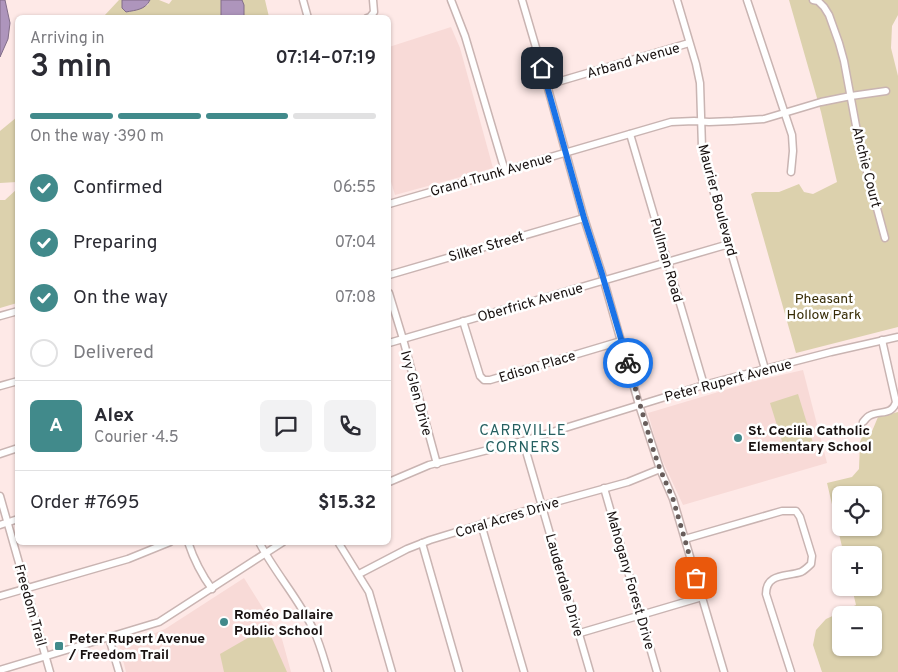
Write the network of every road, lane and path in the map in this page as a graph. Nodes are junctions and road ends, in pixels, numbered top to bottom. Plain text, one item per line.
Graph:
1 (303, 0) edge
2 (373, 0) edge
3 (451, 0) edge
4 (522, 0) edge
5 (677, 0) edge
6 (747, 0) edge
7 (813, 0) edge
8 (307, 15) edge
9 (371, 15) edge
10 (689, 43) junction
11 (547, 85) junction
12 (886, 91) dead end
13 (851, 96) junction
14 (785, 113) junction
15 (702, 122) junction
16 (630, 134) junction
17 (566, 153) junction
18 (505, 171) junction
19 (791, 172) dead end
20 (391, 203) edge
21 (584, 218) junction
22 (886, 238) dead end
23 (729, 244) junction
24 (668, 262) junction
25 (391, 273) edge
26 (604, 280) junction
27 (391, 300) edge
28 (15, 312) edge
29 (0, 316) edge
30 (463, 321) junction
31 (898, 336) edge
32 (403, 339) junction
33 (882, 340) junction
34 (621, 341) junction
35 (391, 342) edge
36 (765, 369) junction
37 (15, 382) edge
38 (704, 385) junction
39 (0, 386) edge
40 (639, 405) junction
41 (863, 422) dead end
42 (523, 441) junction
43 (15, 449) edge
44 (0, 454) edge
45 (437, 464) junction
46 (660, 469) junction
47 (391, 481) edge
48 (604, 488) junction
49 (0, 496) edge
50 (542, 506) junction
51 (15, 520) edge
52 (8, 522) junction
53 (482, 524) junction
54 (0, 525) edge
55 (686, 539) junction
56 (422, 543) junction
57 (163, 545) edge
58 (189, 545) edge
59 (260, 545) edge
60 (278, 545) edge
61 (340, 545) edge
62 (265, 554) junction
63 (359, 574) junction
64 (26, 588) junction
65 (212, 589) junction
66 (0, 596) edge
67 (702, 597) junction
68 (640, 616) junction
69 (580, 633) junction
70 (109, 638) junction
71 (46, 656) junction
72 (0, 670) edge
73 (50, 672) edge
74 (120, 672) edge
75 (328, 672) edge
76 (392, 672) edge
77 (459, 672) edge
78 (524, 672) edge
79 (590, 672) edge
80 (657, 672) edge
81 (724, 672) edge
82 (791, 672) edge

1 - 8 street
2 - 9 street
3 - 18 street
4 - 11 street
5 - 10 street, Maurier Boulevard
6 - 14 street
7 - 13 street, Ahchie Court
10 - 11 street, Arband Avenue
10 - 15 street, Maurier Boulevard
11 - 17 street
12 - 13 street, Grand Trunk Avenue
13 - 14 street, Grand Trunk Avenue
13 - 22 street, Ahchie Court
14 - 15 street, Grand Trunk Avenue
14 - 19 street
15 - 16 street, Grand Trunk Avenue
15 - 23 street, Maurier Boulevard
16 - 17 street, Grand Trunk Avenue
16 - 24 street, Pullman Road
17 - 18 street, Grand Trunk Avenue
17 - 21 street
18 - 20 street, Grand Trunk Avenue
21 - 25 street, Silker Street
21 - 26 street
23 - 24 street, Oberfrick Avenue
23 - 36 street, Maurier Boulevard
24 - 26 street, Oberfrick Avenue
24 - 38 street, Pullman Road
26 - 30 street, Oberfrick Avenue
26 - 34 street
27 - 32 street, Ivy Glen Drive
28 - 29 street
30 - 32 street, Oberfrick Avenue
30 - 34 street, Edison Place
31 - 33 street, Peter Rupert Avenue
32 - 35 street, Oberfrick Avenue
32 - 45 street, Ivy Glen Drive
33 - 36 street, Peter Rupert Avenue
33 - 41 street
34 - 40 street
36 - 38 street, Peter Rupert Avenue
37 - 39 street
38 - 40 street, Peter Rupert Avenue
40 - 42 street, Peter Rupert Avenue
40 - 46 street
42 - 45 street, Peter Rupert Avenue
42 - 50 street, Lauderdale Drive
43 - 44 street
45 - 47 street, Peter Rupert Avenue
46 - 48 street, Coral Acres Drive
46 - 55 street
48 - 50 street, Coral Acres Drive
48 - 68 street, Mahogany Forest Drive
49 - 52 street, Freedom Trail
50 - 53 street, Coral Acres Drive
50 - 69 street, Lauderdale Drive
51 - 52 street
52 - 54 street
52 - 64 street, Freedom Trail
53 - 56 street, Coral Acres Drive
53 - 78 street
55 - 67 street
55 - 82 street
56 - 63 street, Coral Acres Drive
56 - 77 street
57 - 64 street
58 - 65 street
59 - 62 street
60 - 62 street
61 - 63 street
62 - 65 street
62 - 75 street
63 - 76 street
64 - 66 street
64 - 71 street, Freedom Trail
65 - 70 street
67 - 68 street
67 - 81 street
68 - 69 street
68 - 80 street, Mahogany Forest Drive
69 - 79 street, Lauderdale Drive
70 - 71 street
70 - 74 street
71 - 72 street
71 - 73 street, Freedom Trail

